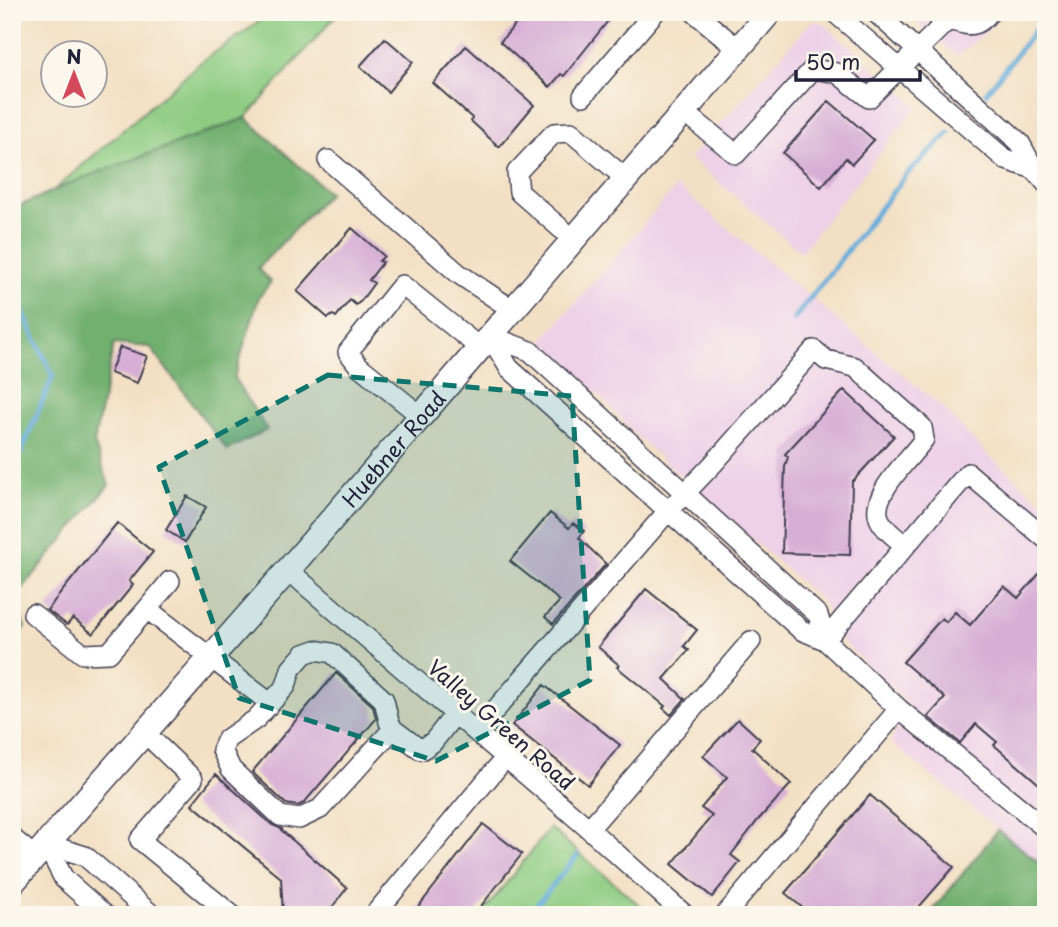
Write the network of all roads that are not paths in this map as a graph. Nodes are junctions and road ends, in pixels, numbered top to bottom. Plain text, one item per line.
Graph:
1 (655, 12) edge
2 (694, 12) edge
3 (769, 12) edge
4 (834, 12) edge
5 (874, 12) edge
6 (990, 12) edge
7 (944, 16) edge
8 (737, 48) junction
9 (918, 50) junction
10 (898, 69) junction
11 (583, 96) dead end
12 (684, 112) junction
13 (328, 160) dead end
14 (1040, 176) edge
15 (626, 179) junction
16 (574, 240) junction
17 (513, 310) junction
18 (485, 342) junction
19 (421, 416) junction
20 (685, 493) junction
21 (668, 511) junction
22 (1046, 540) edge
23 (905, 546) junction
24 (288, 570) junction
25 (170, 582) dead end
26 (147, 609) junction
27 (33, 614) dead end
28 (825, 640) junction
29 (751, 641) dead end
30 (211, 657) junction
31 (270, 703) junction
32 (899, 709) junction
33 (455, 714) junction
34 (393, 729) junction
35 (144, 732) junction
36 (476, 732) junction
37 (506, 757) junction
38 (589, 829) junction
39 (1046, 829) edge
40 (12, 838) edge
41 (41, 850) junction
42 (12, 883) edge
43 (105, 915) edge
44 (152, 915) edge
45 (232, 915) edge
46 (374, 915) edge
47 (685, 915) edge
48 (725, 915) edge

1 - 11 street
2 - 8 street
3 - 8 main road, Huebner Road
4 - 10 street
5 - 9 street
6 - 7 street
7 - 9 street
8 - 12 main road, Huebner Road
9 - 10 street
9 - 14 street
10 - 12 street
10 - 14 street
12 - 15 main road, Huebner Road
13 - 17 street
15 - 16 main road, Huebner Road
15 - 16 street
16 - 17 main road, Huebner Road
17 - 18 main road, Huebner Road
18 - 19 main road, Huebner Road
18 - 19 street
18 - 20 street
18 - 21 street
19 - 24 main road, Huebner Road
20 - 21 street
20 - 23 street
20 - 28 street
21 - 28 street
21 - 36 street
22 - 23 street
23 - 28 street
24 - 30 main road, Huebner Road
24 - 33 street, Valley Green Road
25 - 26 street
26 - 27 street
26 - 30 street
28 - 32 street
29 - 38 street
30 - 31 street
30 - 35 main road, Huebner Road
31 - 34 street
31 - 34 street
32 - 39 street
32 - 48 street
33 - 34 street
33 - 36 street, Valley Green Road
35 - 41 main road, Huebner Road
35 - 45 street
36 - 37 street, Valley Green Road
37 - 38 street, Valley Green Road
37 - 46 street
38 - 47 street, Valley Green Road
40 - 41 street
41 - 42 main road, Huebner Road
41 - 43 street
41 - 44 street

